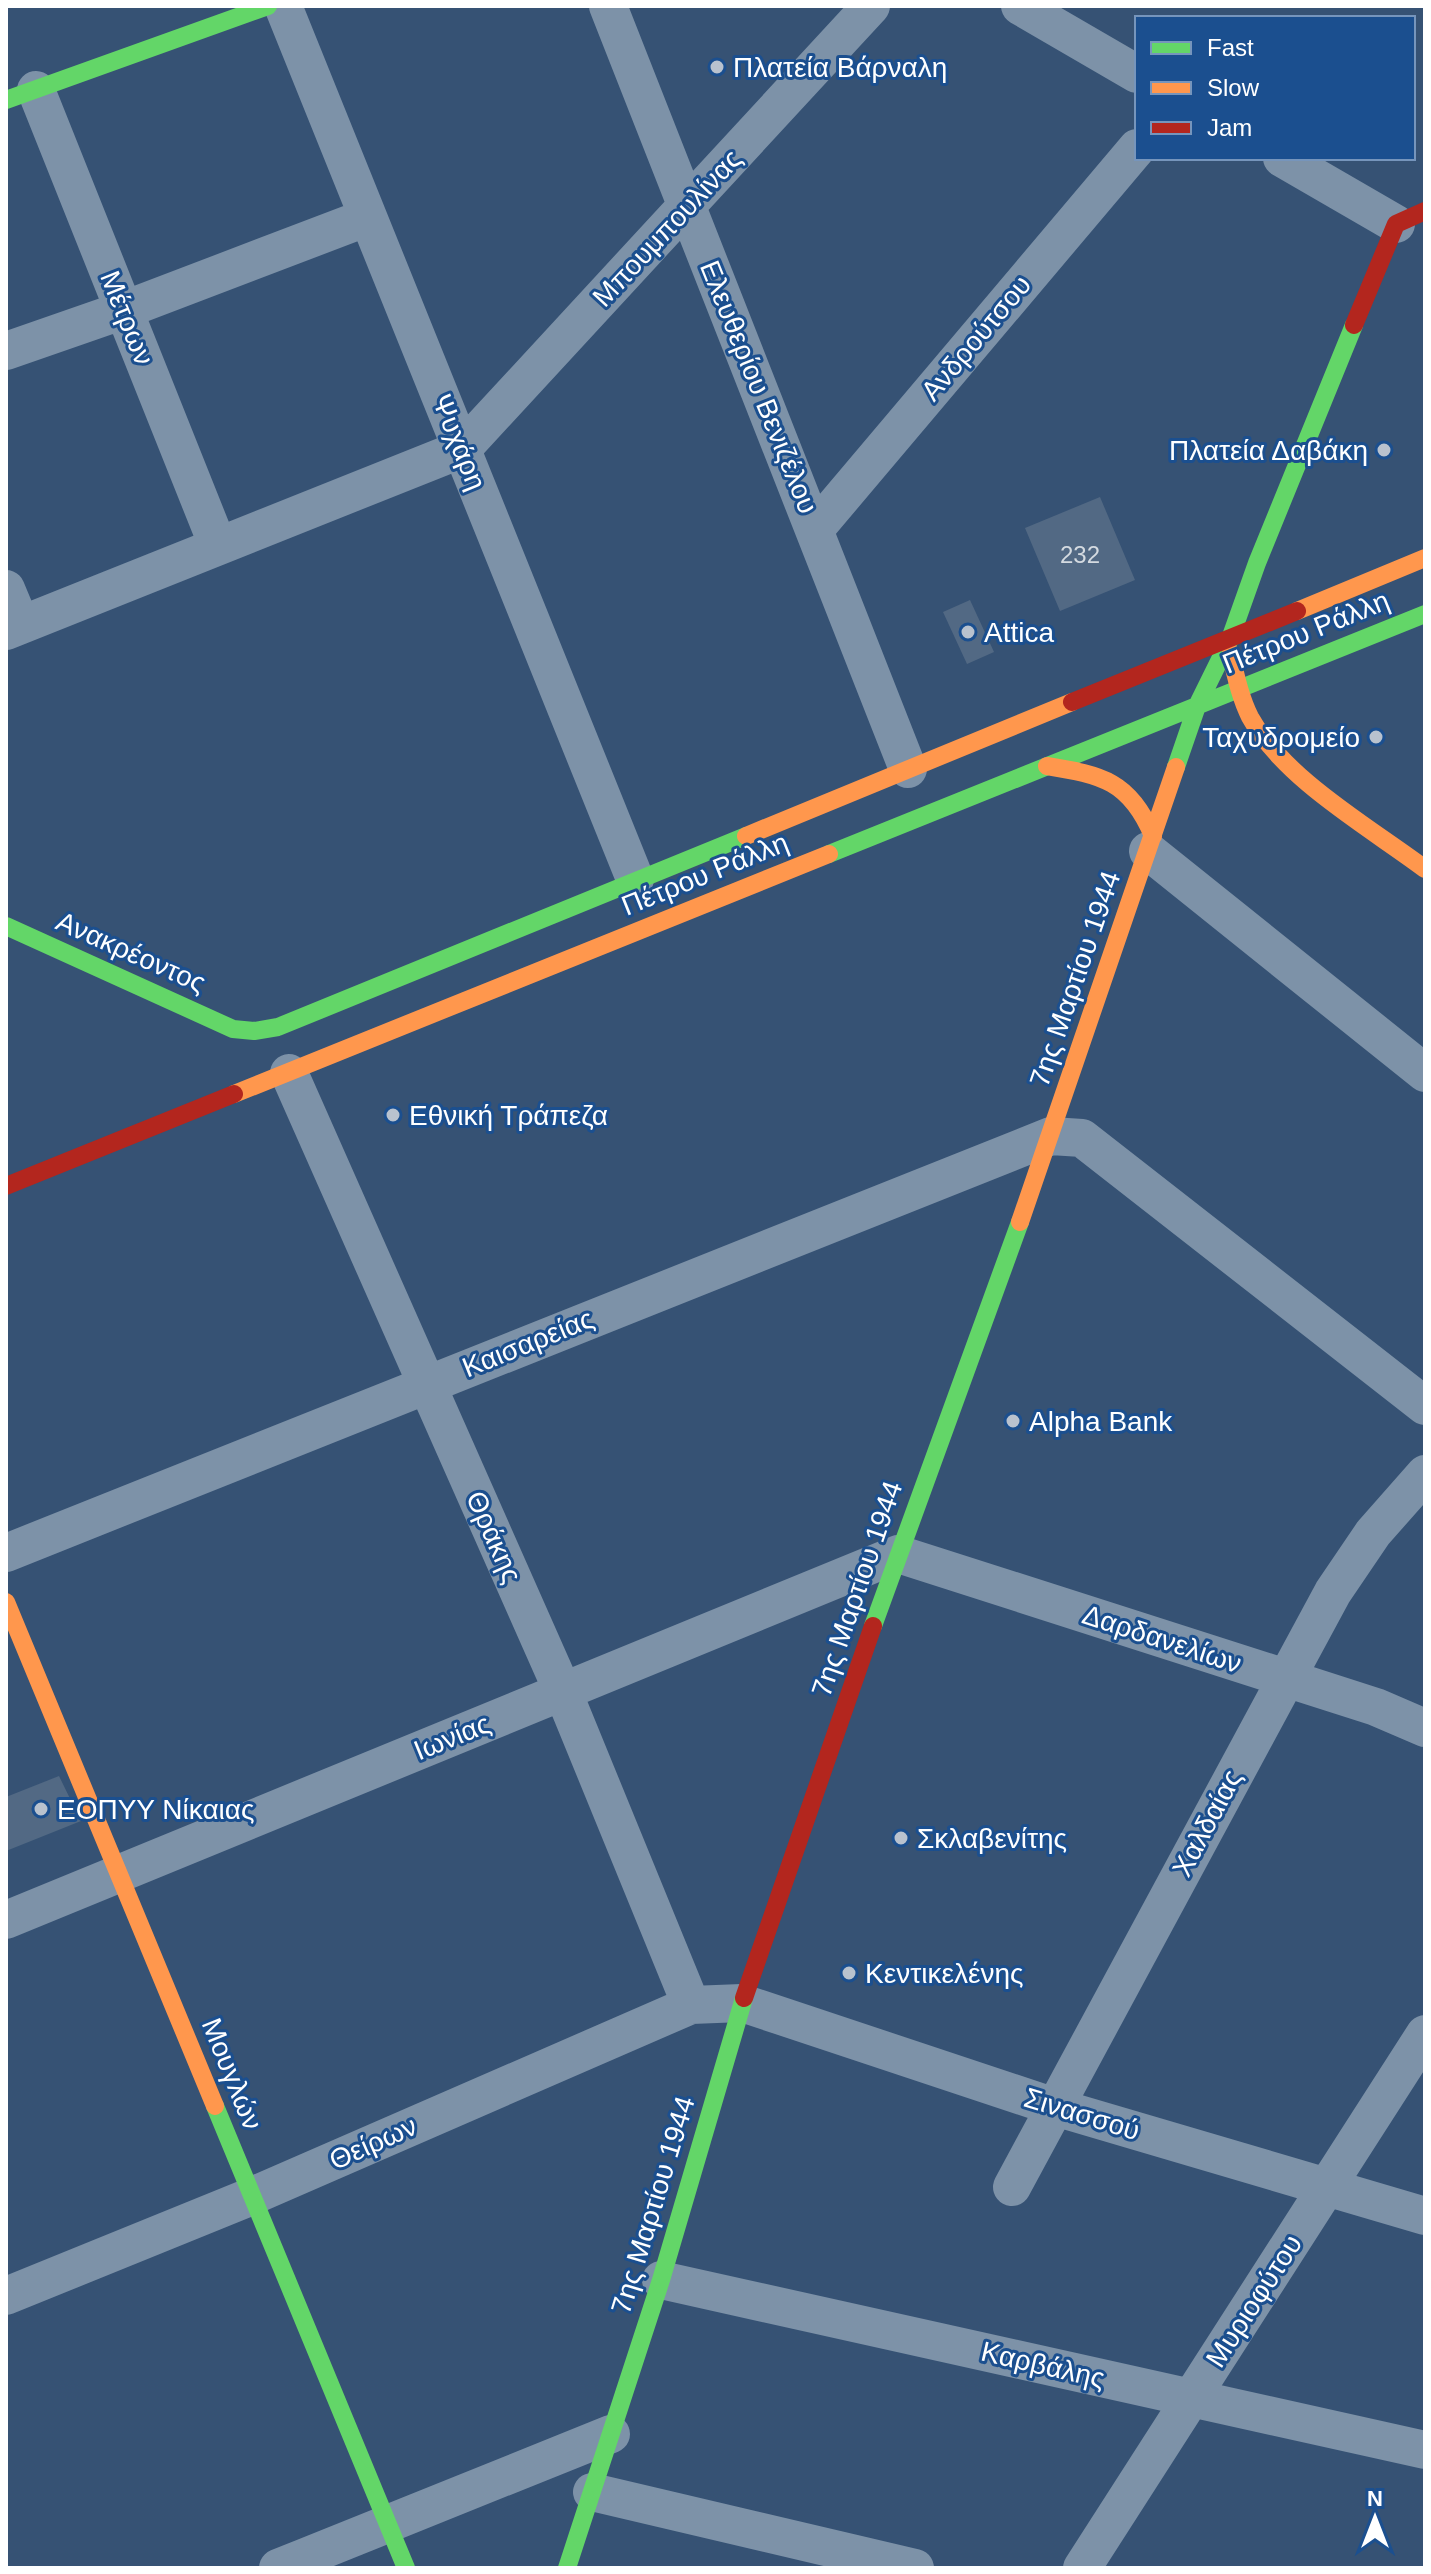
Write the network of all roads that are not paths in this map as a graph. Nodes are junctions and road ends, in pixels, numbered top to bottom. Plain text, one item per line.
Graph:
1 (268, 6) edge
2 (283, 6) edge
3 (608, 6) edge
4 (871, 6) edge
5 (1020, 6) edge
6 (1135, 73) edge
7 (21, 95) edge
8 (1135, 150) edge
9 (1286, 160) edge
10 (687, 206) junction
11 (368, 217) junction
12 (1410, 217) edge
13 (124, 310) junction
14 (6, 351) edge
15 (462, 449) junction
16 (816, 528) junction
17 (218, 546) junction
18 (1425, 558) edge
19 (6, 589) edge
20 (1425, 614) edge
21 (14, 628) edge
22 (1230, 639) junction
23 (1239, 689) junction
24 (1197, 706) junction
25 (1047, 766) junction
26 (908, 769) junction
27 (1150, 843) junction
28 (1425, 869) edge
29 (635, 879) junction
30 (6, 926) edge
31 (233, 1029) joint
32 (289, 1073) junction
33 (1425, 1073) edge
34 (1051, 1136) junction
35 (6, 1186) edge
36 (425, 1384) junction
37 (1425, 1406) edge
38 (1425, 1474) edge
39 (6, 1553) edge
40 (898, 1554) junction
41 (6, 1602) edge
42 (1284, 1678) junction
43 (563, 1692) junction
44 (1425, 1728) edge
45 (119, 1874) junction
46 (6, 1920) edge
47 (742, 2003) junction
48 (691, 2005) junction
49 (1425, 2034) edge
50 (1055, 2107) junction
51 (1012, 2187) dead end
52 (1329, 2187) junction
53 (252, 2196) junction
54 (1425, 2216) edge
55 (661, 2280) junction
56 (6, 2296) edge
57 (1191, 2398) junction
58 (611, 2434) junction
59 (1425, 2450) edge
60 (592, 2492) junction
61 (388, 2524) junction
62 (278, 2568) edge
63 (406, 2568) edge
64 (567, 2568) edge
65 (915, 2568) edge
66 (1082, 2568) edge

1 - 7 main road
2 - 11 street, Ψυχάρη
3 - 10 street, Ελευθερίου Βενιζέλου
4 - 10 street, Μπουμπουλίνας
5 - 6 street
7 - 13 street, Μέτρων
8 - 16 street, Ανδρούτσου
9 - 12 street
10 - 15 street, Μπουμπουλίνας
10 - 16 street, Ελευθερίου Βενιζέλου
11 - 13 street
11 - 15 street, Ψυχάρη
12 - 22 main road
13 - 14 street
13 - 17 street, Μέτρων
15 - 17 street
15 - 29 street, Ψυχάρη
16 - 26 street, Ελευθερίου Βενιζέλου
17 - 21 street
18 - 22 main road, Πέτρου Ράλλη
19 - 21 street
20 - 23 main road, Πέτρου Ράλλη
22 - 23 main road
22 - 24 main road, 7ης Μαρτίου 1944
22 - 26 main road, Πέτρου Ράλλη
23 - 24 main road, Πέτρου Ράλλη
23 - 28 main road
24 - 25 main road, Πέτρου Ράλλη
24 - 27 main road, 7ης Μαρτίου 1944
25 - 27 main road
25 - 32 main road, Πέτρου Ράλλη
26 - 29 main road, Πέτρου Ράλλη
27 - 33 street
27 - 34 main road, 7ης Μαρτίου 1944
29 - 31 main road, Πέτρου Ράλλη
30 - 31 main road, Ανακρέοντος
32 - 35 main road, Πέτρου Ράλλη
32 - 36 street, Θράκης
34 - 36 street, Καισαρείας
34 - 37 street
34 - 40 main road, 7ης Μαρτίου 1944
36 - 39 street, Καισαρείας
36 - 43 street, Θράκης
38 - 42 street, Χαλδαίας
40 - 42 street, Δαρδανελίων
40 - 43 street, Ιωνίας
40 - 47 main road, 7ης Μαρτίου 1944
41 - 45 main road, Μουγλών
42 - 44 street, Δαρδανελίων
42 - 50 street, Χαλδαίας
43 - 45 street, Ιωνίας
43 - 48 street, Θράκης
45 - 46 street, Ιωνίας
45 - 53 main road, Μουγλών
47 - 48 street, Θείρων
47 - 50 street, Σινασσού
47 - 55 main road, 7ης Μαρτίου 1944
48 - 53 street, Θείρων
49 - 52 street, Μυριοφύτου
50 - 51 street, Χαλδαίας
50 - 52 street, Σινασσού
52 - 54 street, Σινασσού
52 - 57 street, Μυριοφύτου
53 - 56 street, Θείρων
53 - 61 main road, Μουγλών
55 - 57 street, Καρβάλης
55 - 58 main road, 7ης Μαρτίου 1944
57 - 59 street, Καρβάλης
57 - 66 street, Μυριοφύτου
58 - 60 main road, 7ης Μαρτίου 1944
58 - 61 street
60 - 64 main road, 7ης Μαρτίου 1944
60 - 65 street
61 - 62 street
61 - 63 main road, Μουγλών

